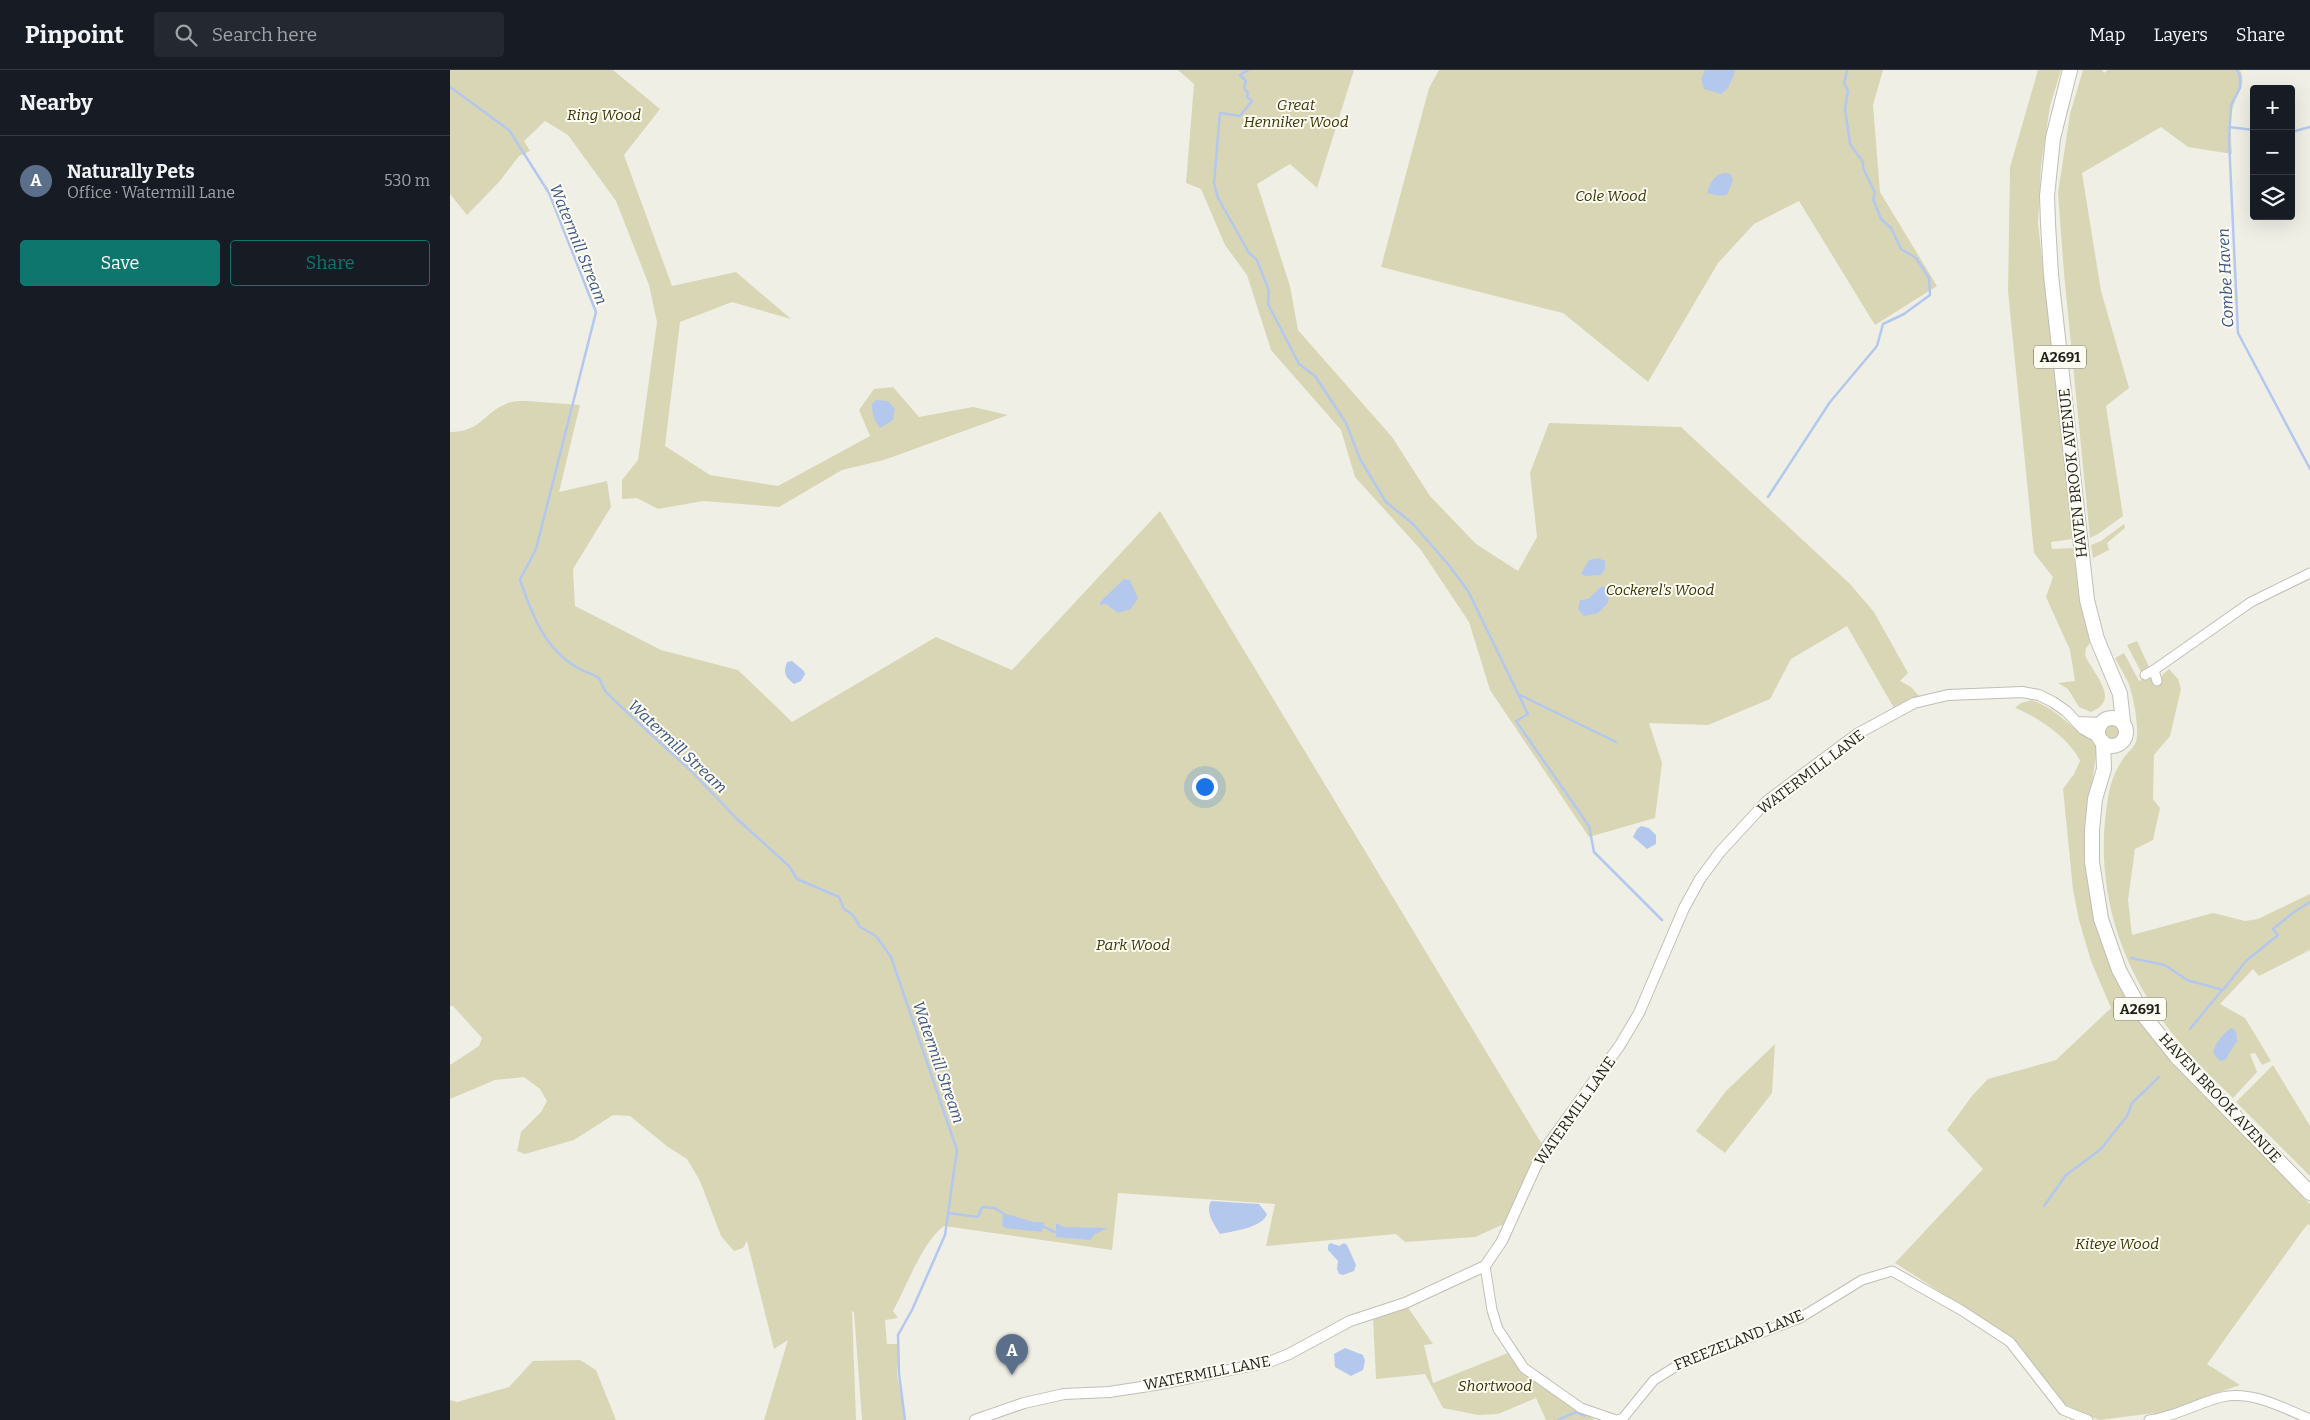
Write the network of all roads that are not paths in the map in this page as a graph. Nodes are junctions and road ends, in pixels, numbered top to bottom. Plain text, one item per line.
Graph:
1 (2070, 70) edge
2 (2310, 573) edge
3 (2154, 670) junction
4 (2145, 675) dead end
5 (2157, 680) dead end
6 (2120, 694) junction
7 (2104, 721) junction
8 (2077, 722) junction
9 (2122, 722) junction
10 (2102, 741) junction
11 (2121, 743) junction
12 (2104, 769) junction
13 (2310, 1193) edge
14 (1485, 1266) junction
15 (2310, 1419) edge
16 (975, 1420) edge
17 (1617, 1420) edge
18 (2088, 1420) edge
19 (2148, 1420) edge

1 - 6 main road, HAVEN BROOK AVENUE / A2691
2 - 3 street
3 - 4 street
3 - 5 street
6 - 7 main road
6 - 9 main road, HAVEN BROOK AVENUE / A2691
7 - 8 street
7 - 9 main road
7 - 10 main road
8 - 10 street, WATERMILL LANE
8 - 14 street, WATERMILL LANE
9 - 11 main road
10 - 11 main road
10 - 12 main road, HAVEN BROOK AVENUE / A2691
11 - 12 main road, HAVEN BROOK AVENUE / A2691
12 - 13 main road, HAVEN BROOK AVENUE / A2691
14 - 16 street, WATERMILL LANE
14 - 17 street, FREEZELAND LANE
15 - 19 street
17 - 18 street, FREEZELAND LANE

